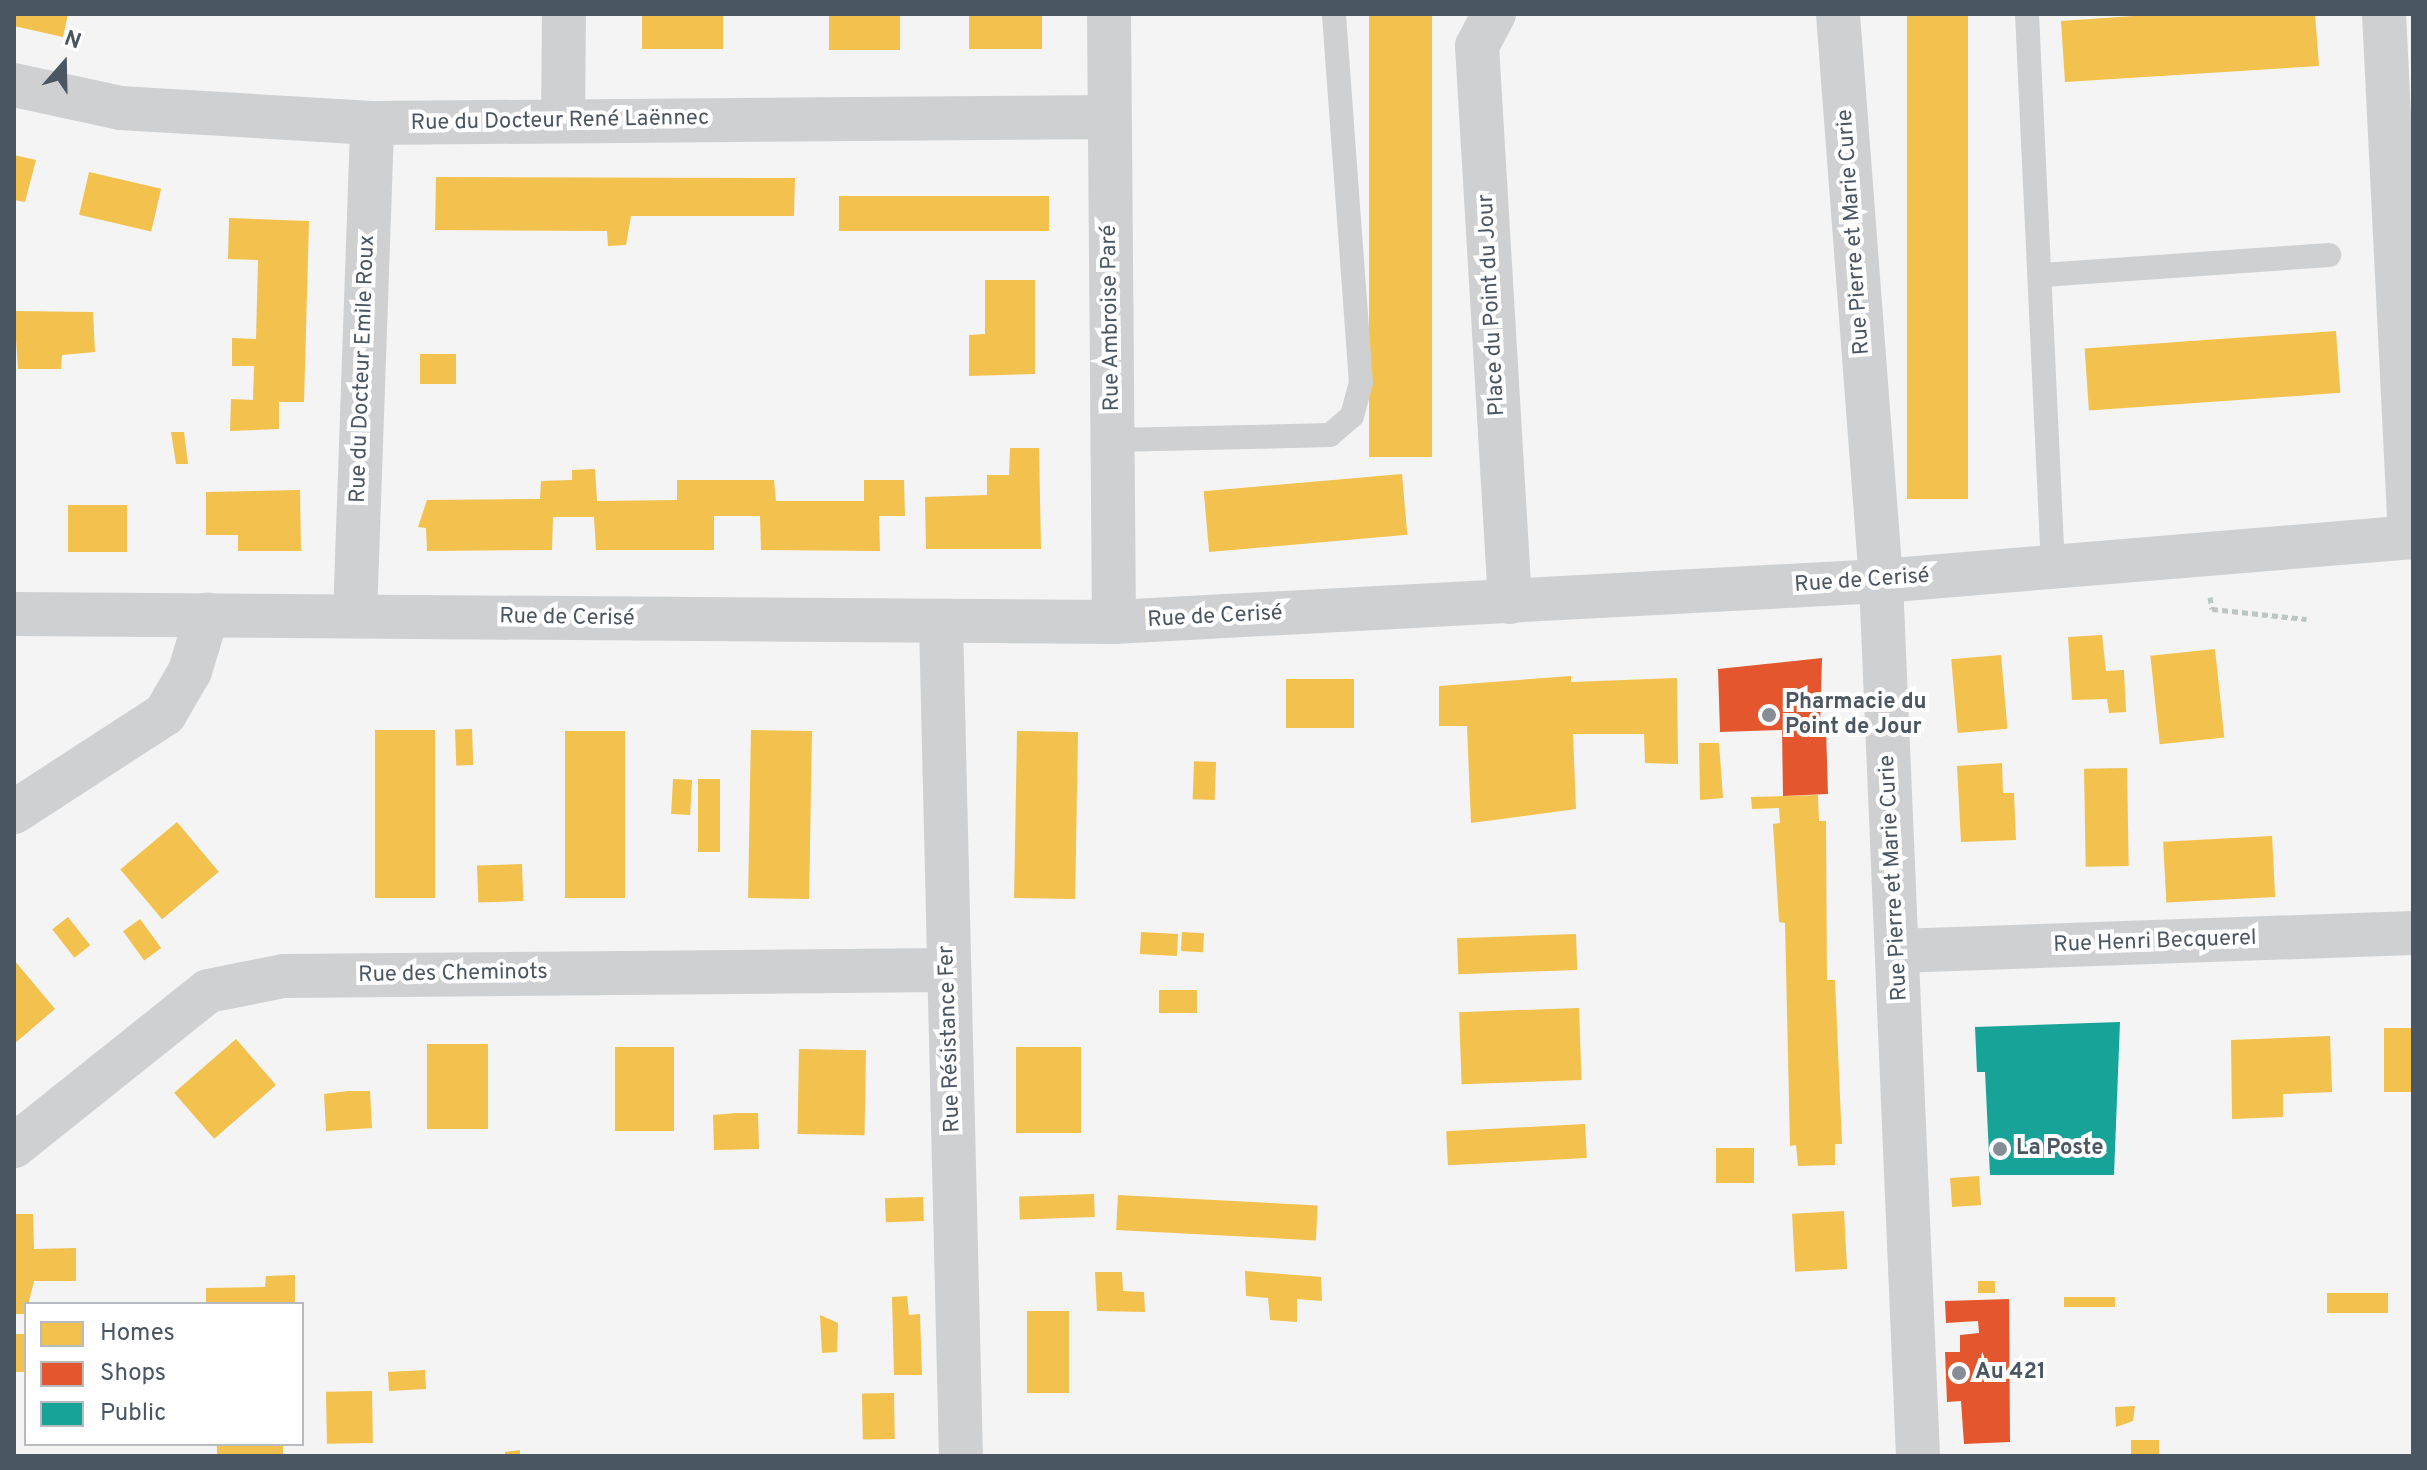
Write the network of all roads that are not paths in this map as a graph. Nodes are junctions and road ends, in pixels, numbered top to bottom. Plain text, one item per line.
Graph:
1 (564, 14) edge
2 (1109, 14) edge
3 (1334, 14) edge
4 (1494, 14) edge
5 (1838, 14) edge
6 (2027, 14) edge
7 (2384, 14) edge
8 (14, 85) edge
9 (1109, 117) junction
10 (563, 121) junction
11 (372, 123) junction
12 (2329, 255) dead end
13 (2043, 275) junction
14 (1113, 440) junction
15 (2411, 537) edge
16 (2053, 567) junction
17 (1881, 581) junction
18 (1510, 602) junction
19 (14, 614) edge
20 (207, 615) junction
21 (355, 616) junction
22 (941, 622) junction
23 (1114, 622) junction
24 (14, 812) edge
25 (2413, 933) edge
26 (1897, 951) junction
27 (948, 970) junction
28 (14, 1146) edge
29 (961, 1456) edge
30 (1918, 1456) edge

1 - 10 street
2 - 9 street, Rue Ambroise Paré
3 - 14 lane
4 - 18 street, Place du Point du Jour
5 - 17 street, Rue Pierre et Marie Curie
6 - 13 lane
7 - 15 street
8 - 11 street, Rue du Docteur René Laënnec
9 - 10 street, Rue du Docteur René Laënnec
9 - 14 street, Rue Ambroise Paré
10 - 11 street, Rue du Docteur René Laënnec
11 - 21 street, Rue du Docteur Emile Roux
12 - 13 lane
13 - 16 lane
14 - 23 street, Rue Ambroise Paré
15 - 16 street, Rue de Cerisé
16 - 17 street, Rue de Cerisé
17 - 18 street, Rue de Cerisé
17 - 26 street, Rue Pierre et Marie Curie
18 - 23 street, Rue de Cerisé
19 - 20 street, Rue de Cerisé
20 - 21 street, Rue de Cerisé
20 - 24 street
21 - 22 street, Rue de Cerisé
22 - 23 street, Rue de Cerisé
22 - 27 street, Rue Résistance Fer
25 - 26 street, Rue Henri Becquerel
26 - 30 street, Rue Pierre et Marie Curie
27 - 28 street, Rue des Cheminots
27 - 29 street, Rue Résistance Fer

